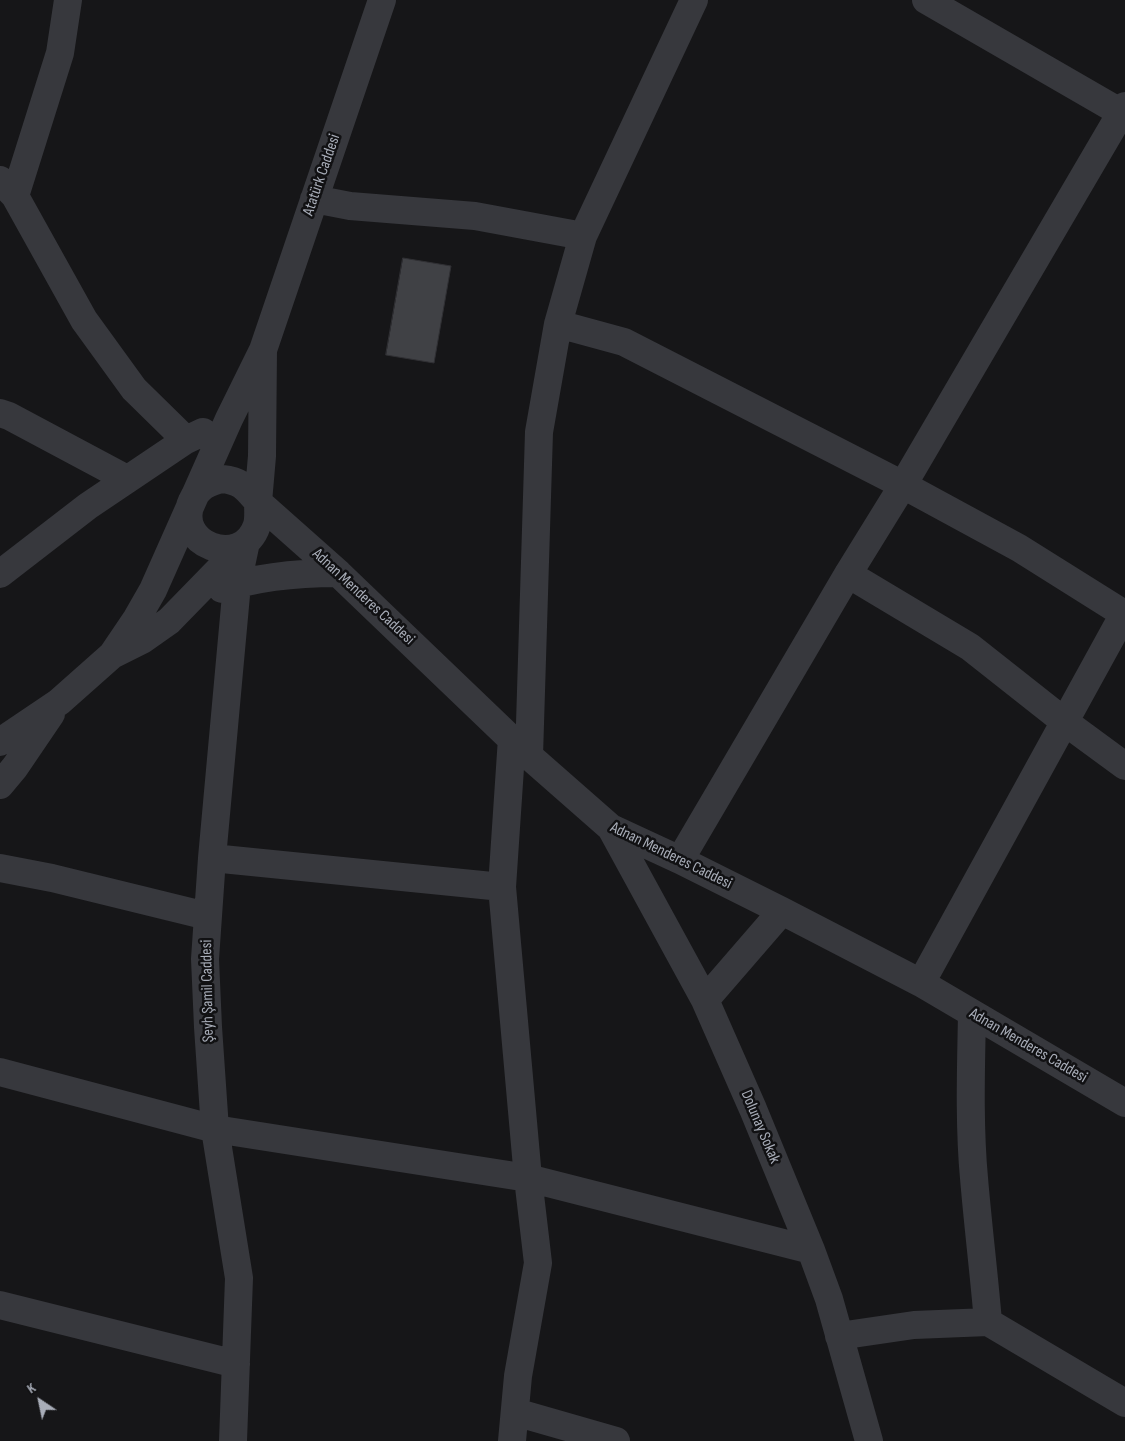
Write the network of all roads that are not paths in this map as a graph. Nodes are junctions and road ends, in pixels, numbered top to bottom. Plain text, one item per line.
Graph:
1 (68, 0) edge
2 (382, 0) edge
3 (694, 0) edge
4 (926, 0) edge
5 (1124, 111) edge
6 (7, 188) edge
7 (314, 199) junction
8 (583, 236) junction
9 (558, 324) junction
10 (263, 350) junction
11 (0, 413) edge
12 (229, 419) junction
13 (186, 440) junction
14 (127, 479) junction
15 (903, 485) junction
16 (258, 502) junction
17 (190, 505) junction
18 (246, 542) junction
19 (338, 573) junction
20 (0, 574) edge
21 (848, 574) junction
22 (237, 584) junction
23 (192, 599) junction
24 (1124, 613) edge
25 (112, 655) junction
26 (59, 702) junction
27 (1065, 722) junction
28 (0, 742) edge
29 (521, 747) junction
30 (1125, 766) edge
31 (0, 785) edge
32 (611, 828) junction
33 (212, 858) junction
34 (680, 860) junction
35 (0, 868) edge
36 (502, 887) junction
37 (782, 911) junction
38 (207, 916) junction
39 (921, 983) junction
40 (704, 1000) junction
41 (972, 1014) junction
42 (0, 1072) edge
43 (1125, 1102) edge
44 (215, 1129) junction
45 (528, 1178) junction
46 (811, 1250) junction
47 (0, 1305) edge
48 (988, 1322) junction
49 (839, 1336) junction
50 (236, 1364) junction
51 (1125, 1403) edge
52 (515, 1412) junction
53 (233, 1441) edge
54 (512, 1441) edge
55 (616, 1441) edge
56 (869, 1441) edge

1 - 6 street
2 - 7 street, Atatürk Caddesi
3 - 8 street
4 - 5 street
5 - 15 street
6 - 13 street
7 - 8 street
7 - 10 street, Atatürk Caddesi
8 - 9 street
9 - 15 street
9 - 29 street
10 - 12 street
10 - 16 street
11 - 14 street
12 - 13 street
12 - 17 street
13 - 14 street
14 - 20 street
15 - 21 street
15 - 24 street
16 - 17 street
16 - 18 street
16 - 19 street, Adnan Menderes Caddesi
17 - 18 street
17 - 25 street
18 - 22 street, Şeyh Şamil Caddesi
18 - 23 street
19 - 22 street
19 - 29 street, Adnan Menderes Caddesi
21 - 27 street
21 - 34 street
22 - 23 street
22 - 33 street, Şeyh Şamil Caddesi
23 - 25 street
24 - 27 street
25 - 26 street
26 - 28 street
26 - 31 street
27 - 30 street
27 - 39 street
29 - 32 street, Adnan Menderes Caddesi
29 - 36 street
32 - 34 street, Adnan Menderes Caddesi
32 - 40 street, Dolunay Sokak
33 - 36 street
33 - 38 street, Şeyh Şamil Caddesi
34 - 37 street, Adnan Menderes Caddesi
35 - 38 street
36 - 45 street
37 - 39 street, Adnan Menderes Caddesi
37 - 40 street
38 - 44 street, Şeyh Şamil Caddesi
39 - 41 street, Adnan Menderes Caddesi
40 - 46 street, Dolunay Sokak
41 - 43 street, Adnan Menderes Caddesi
41 - 48 street
42 - 44 street
44 - 45 street
44 - 50 street, Şeyh Şamil Caddesi
45 - 46 street
45 - 52 street
46 - 49 street, Dolunay Sokak
47 - 50 street
48 - 49 street
48 - 51 street
49 - 56 street, Dolunay Sokak
50 - 53 street, Şeyh Şamil Caddesi
52 - 54 street
52 - 55 street

